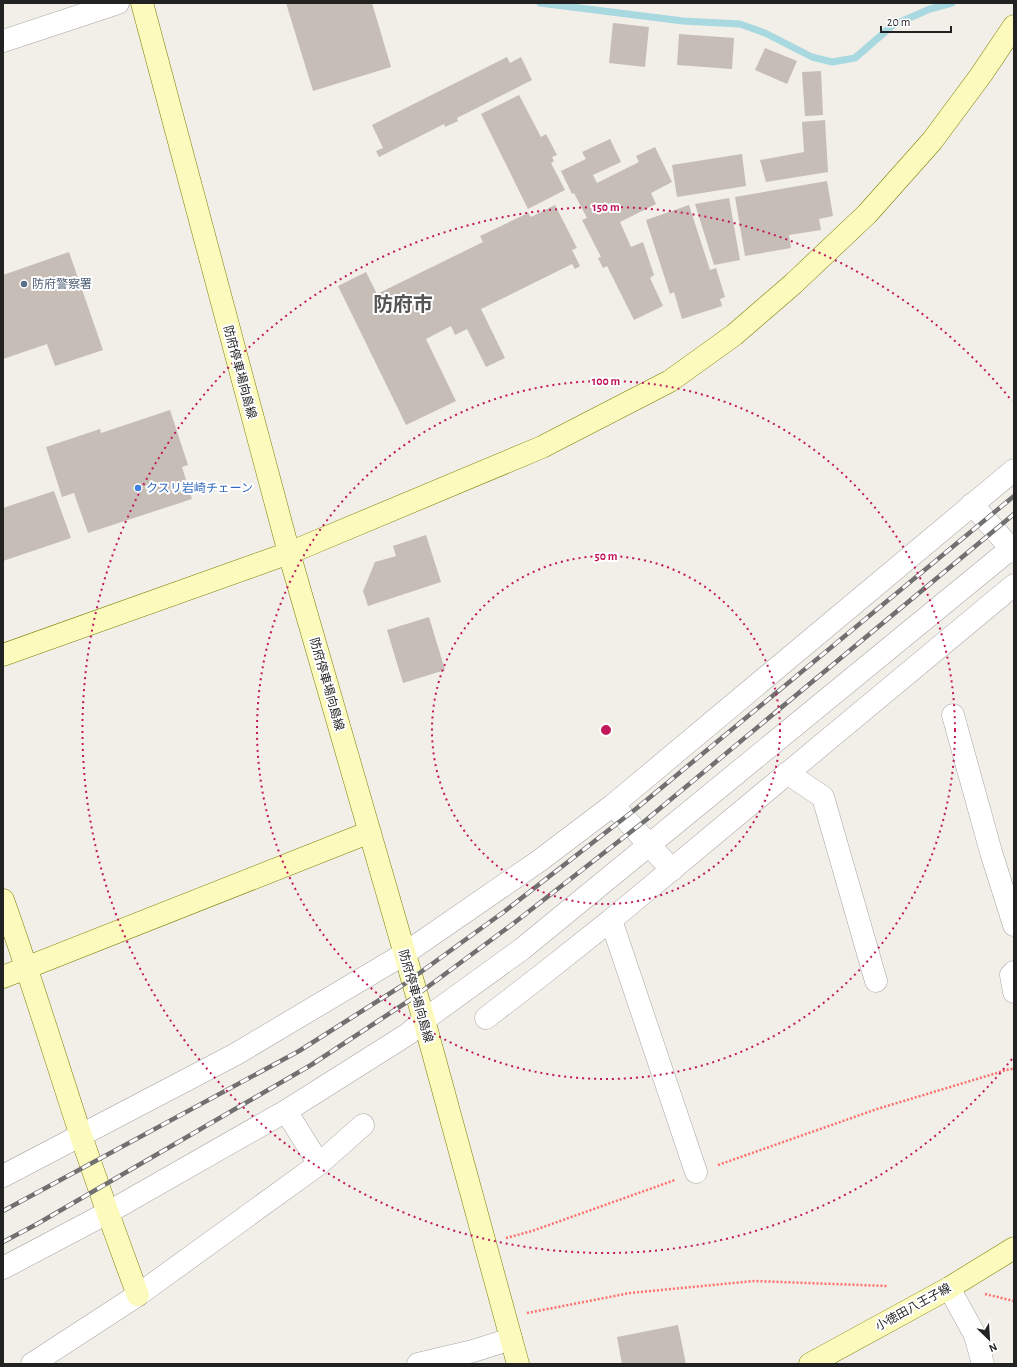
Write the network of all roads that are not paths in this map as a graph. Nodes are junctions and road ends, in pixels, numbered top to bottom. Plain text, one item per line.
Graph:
1 (118, 3) edge
2 (142, 3) edge
3 (1014, 26) edge
4 (3, 41) edge
5 (1014, 470) edge
6 (972, 504) junction
7 (1013, 549) edge
8 (289, 553) junction
9 (1014, 585) edge
10 (3, 655) edge
11 (953, 715) dead end
12 (788, 772) junction
13 (613, 805) junction
14 (370, 832) junction
15 (649, 845) junction
16 (672, 870) junction
17 (3, 900) edge
18 (611, 920) junction
19 (1014, 925) edge
20 (522, 949) junction
21 (404, 954) junction
22 (27, 968) junction
23 (1014, 972) edge
24 (543, 974) junction
25 (3, 977) edge
26 (876, 981) dead end
27 (1014, 992) edge
28 (486, 1018) dead end
29 (424, 1020) junction
30 (286, 1111) junction
31 (362, 1125) dead end
32 (81, 1136) junction
33 (319, 1164) junction
34 (696, 1172) road end
35 (3, 1176) edge
36 (107, 1213) junction
37 (1014, 1248) edge
38 (3, 1268) edge
39 (949, 1288) junction
40 (138, 1295) junction
41 (510, 1339) junction
42 (32, 1364) edge
43 (418, 1364) edge
44 (518, 1364) edge
45 (810, 1364) edge
46 (983, 1364) edge

1 - 4 street
2 - 8 street, 防府停車場向島線
3 - 8 street
5 - 6 street
6 - 7 street
6 - 13 street
7 - 15 street
8 - 10 street
8 - 14 street, 防府停車場向島線
9 - 12 street
11 - 19 street
12 - 16 street
12 - 26 street
13 - 15 street
13 - 21 street
14 - 21 street, 防府停車場向島線
14 - 22 street
15 - 16 street
15 - 20 street
16 - 18 street
17 - 22 street
18 - 24 street
18 - 34 street
20 - 24 street
20 - 29 street
21 - 29 street, 防府停車場向島線
21 - 32 street
22 - 25 street
22 - 32 street
23 - 27 street
24 - 28 street
29 - 30 street
29 - 41 street, 防府停車場向島線
30 - 33 street
30 - 36 street
31 - 33 street
32 - 35 street
32 - 36 street
33 - 40 street
36 - 38 street
36 - 40 street
37 - 39 street, 小徳田八王子線
39 - 45 street, 小徳田八王子線
39 - 46 street
40 - 42 street
41 - 43 street
41 - 44 street, 防府停車場向島線

